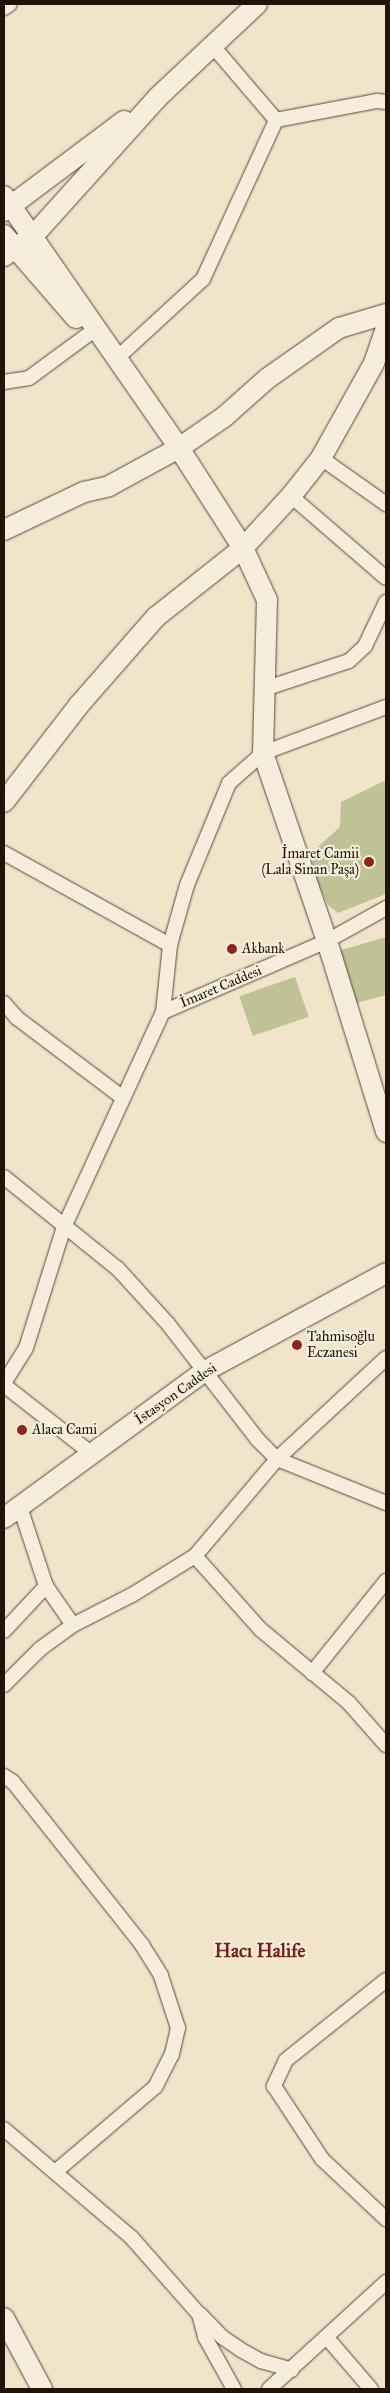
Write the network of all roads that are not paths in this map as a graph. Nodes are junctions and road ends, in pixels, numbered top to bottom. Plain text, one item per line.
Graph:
1 (10, 4) edge
2 (256, 4) edge
3 (4, 8) edge
4 (212, 45) junction
5 (158, 96) junction
6 (386, 102) edge
7 (276, 120) junction
8 (6, 204) edge
9 (33, 236) junction
10 (7, 247) edge
11 (386, 314) edge
12 (386, 328) edge
13 (89, 334) junction
14 (116, 358) junction
15 (4, 382) edge
16 (179, 448) junction
17 (321, 458) junction
18 (291, 496) junction
19 (386, 504) edge
20 (4, 530) edge
21 (243, 548) junction
22 (386, 578) edge
23 (386, 602) edge
24 (264, 689) junction
25 (386, 707) edge
26 (263, 753) junction
27 (4, 802) edge
28 (4, 853) edge
29 (386, 908) edge
30 (327, 941) junction
31 (170, 945) junction
32 (4, 1003) edge
33 (163, 1012) junction
34 (122, 1097) junction
35 (386, 1132) edge
36 (4, 1177) edge
37 (64, 1226) junction
38 (386, 1273) edge
39 (386, 1358) edge
40 (204, 1371) junction
41 (4, 1384) edge
42 (92, 1454) junction
43 (277, 1459) junction
44 (386, 1503) edge
45 (12, 1513) edge
46 (195, 1556) junction
47 (386, 1581) edge
48 (46, 1586) junction
49 (73, 1625) junction
50 (4, 1631) edge
51 (312, 1673) junction
52 (4, 1685) edge
53 (386, 1745) edge
54 (4, 1776) edge
55 (386, 1980) edge
56 (4, 2129) edge
57 (55, 2172) junction
58 (386, 2219) edge
59 (386, 2282) edge
60 (199, 2314) junction
61 (4, 2318) edge
62 (328, 2339) junction
63 (292, 2370) junction
64 (42, 2389) edge
65 (234, 2389) edge
66 (269, 2389) edge
67 (372, 2389) edge

1 - 3 street
2 - 4 street
4 - 5 street
4 - 7 street
5 - 8 street
5 - 9 street
6 - 7 street
7 - 14 street
8 - 9 street
9 - 10 street
9 - 14 street
10 - 13 street
11 - 16 street
12 - 17 street
13 - 14 street
13 - 15 street
14 - 16 street
16 - 20 street
16 - 21 street
17 - 18 street
17 - 19 street
18 - 21 street
18 - 22 street
21 - 24 street
21 - 27 street
23 - 24 street
24 - 26 street
25 - 26 street
26 - 30 street
26 - 31 street
28 - 31 street
29 - 30 street, İmaret Caddesi
30 - 33 street, İmaret Caddesi
30 - 35 street
31 - 33 street
32 - 34 street
33 - 34 street
34 - 37 street
36 - 37 street
37 - 40 street
37 - 41 street
38 - 40 street, İstasyon Caddesi
39 - 43 street
40 - 42 street, İstasyon Caddesi
40 - 43 street
41 - 42 street
42 - 45 street, İstasyon Caddesi
43 - 44 street
43 - 46 street
45 - 48 street
46 - 49 street
46 - 51 street
47 - 51 street
48 - 49 street
48 - 50 street
49 - 52 street
51 - 53 street
54 - 57 street
55 - 58 street
56 - 57 street
57 - 60 street
59 - 62 street
60 - 63 street
60 - 65 street
61 - 64 street
62 - 63 street
62 - 67 street
63 - 66 street

